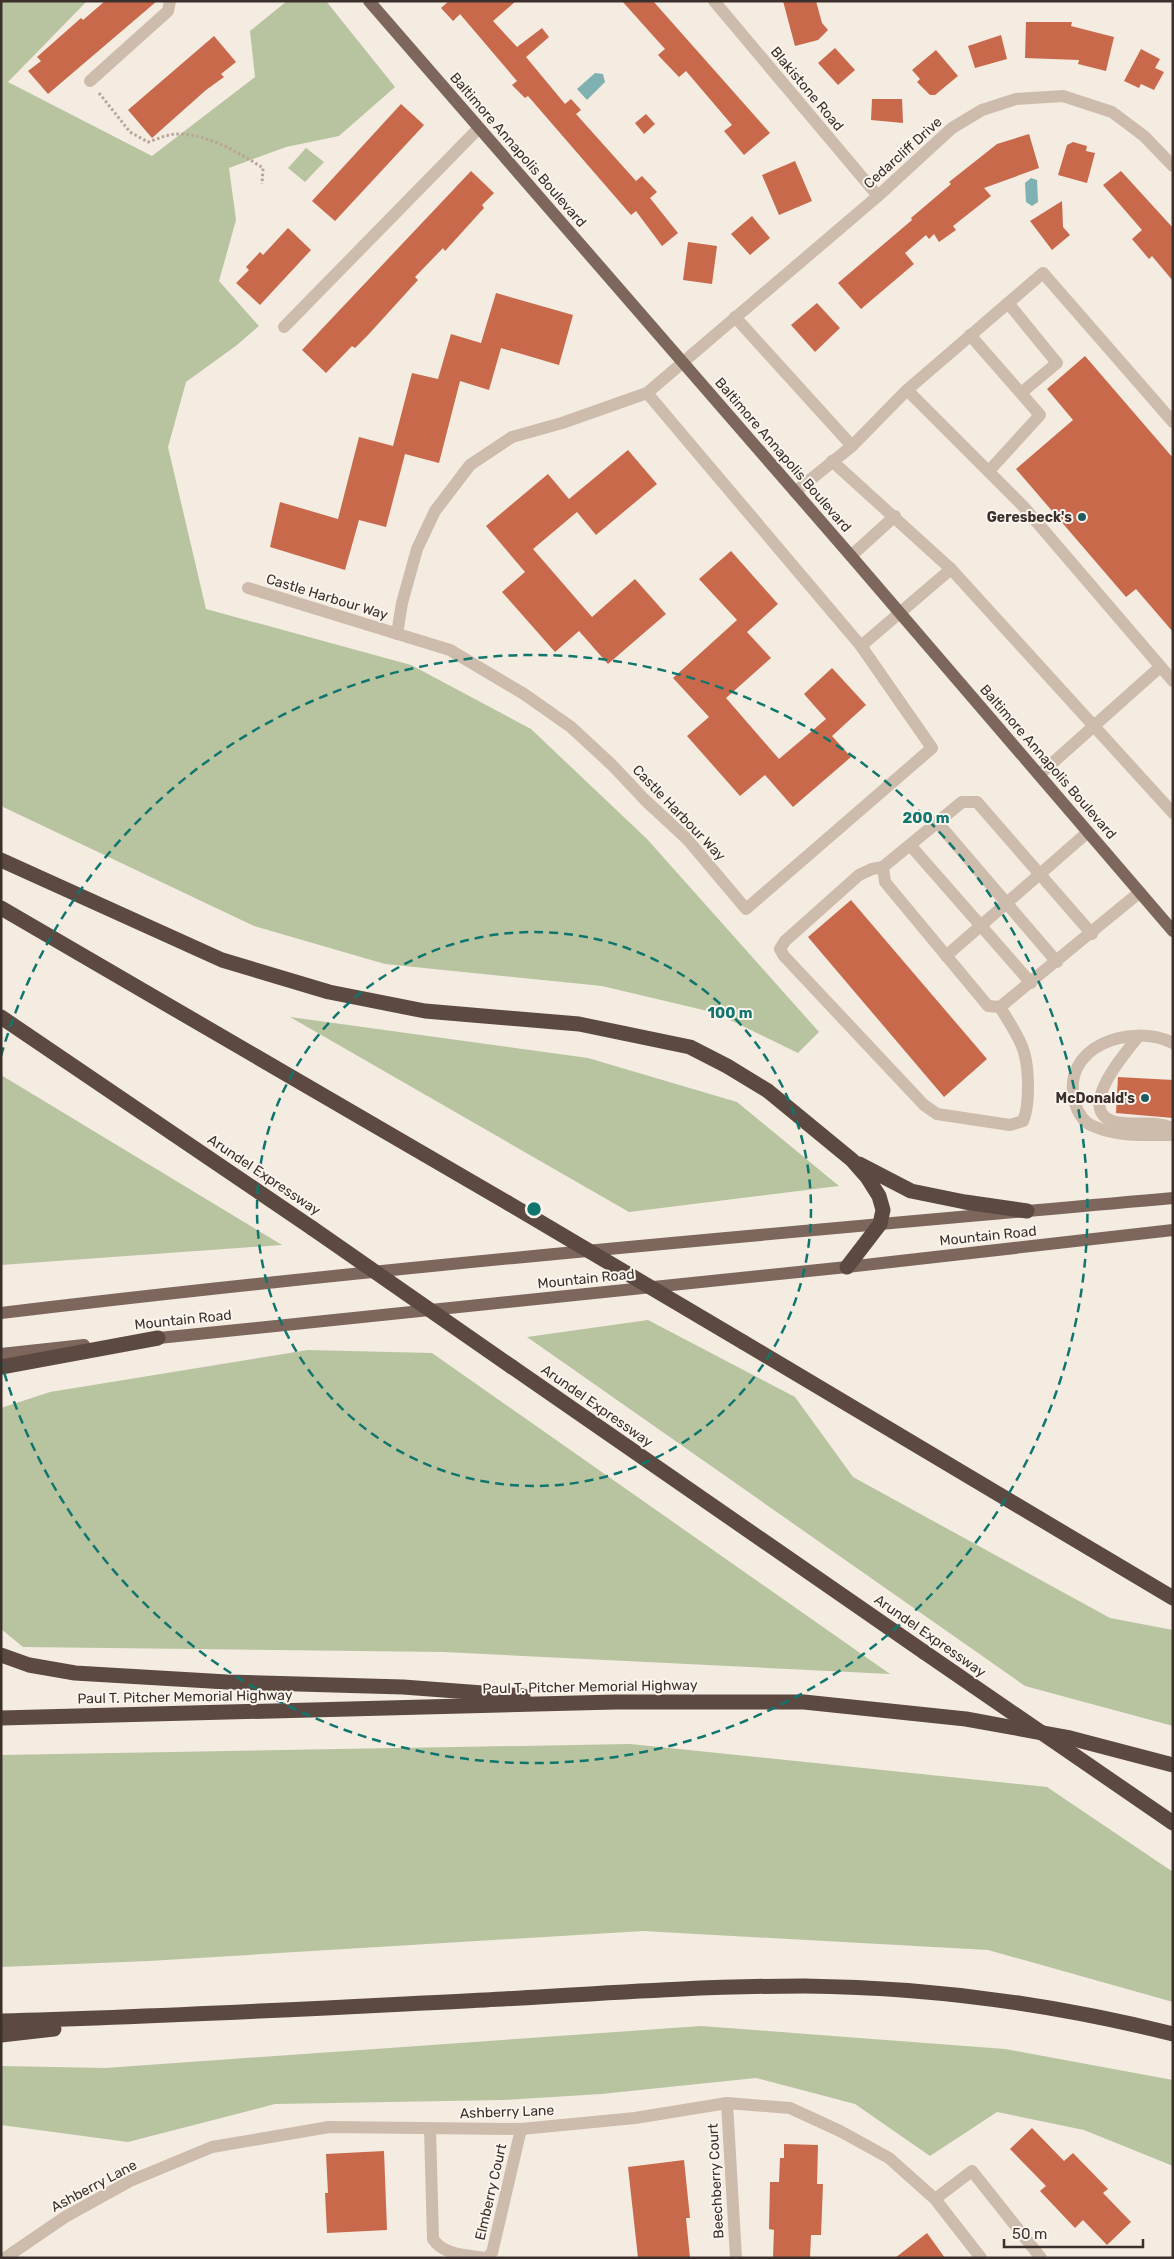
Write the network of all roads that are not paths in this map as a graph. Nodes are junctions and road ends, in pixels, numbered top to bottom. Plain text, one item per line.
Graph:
1 (170, 1) edge
2 (369, 1) edge
3 (714, 1) edge
4 (90, 80) road end
5 (479, 128) junction
6 (1173, 166) edge
7 (878, 196) junction
8 (1008, 303) junction
9 (735, 317) junction
10 (284, 327) dead end
11 (970, 335) junction
12 (683, 362) junction
13 (907, 390) junction
14 (647, 393) junction
15 (1021, 393) junction
16 (1173, 422) edge
17 (852, 446) junction
18 (832, 461) junction
19 (989, 471) junction
20 (795, 492) junction
21 (895, 516) junction
22 (851, 556) junction
23 (951, 568) junction
24 (248, 588) dead end
25 (900, 612) junction
26 (397, 634) junction
27 (861, 646) junction
28 (1160, 667) junction
29 (1173, 681) edge
30 (1094, 726) junction
31 (1039, 775) junction
32 (1173, 813) edge
33 (937, 822) junction
34 (1088, 832) junction
35 (910, 844) junction
36 (1, 860) edge
37 (883, 867) junction
38 (1040, 874) junction
39 (1140, 892) junction
40 (1008, 902) junction
41 (1, 908) edge
42 (981, 926) junction
43 (1173, 931) edge
44 (1092, 934) junction
45 (946, 956) junction
46 (1057, 962) junction
47 (1031, 983) junction
48 (1000, 1007) junction
49 (1, 1016) edge
50 (1138, 1037) junction
51 (1173, 1043) edge
52 (1173, 1128) edge
53 (1173, 1135) edge
54 (852, 1160) junction
55 (1173, 1198) edge
56 (1027, 1211) junction
57 (880, 1224) junction
58 (1173, 1230) edge
59 (847, 1267) junction
60 (1, 1313) edge
61 (158, 1338) junction
62 (1, 1354) edge
63 (1, 1367) edge
64 (1173, 1598) edge
65 (1, 1655) edge
66 (615, 1702) junction
67 (1, 1718) edge
68 (1173, 1765) edge
69 (1173, 1823) edge
70 (161, 2017) junction
71 (1, 2021) edge
72 (1, 2034) edge
73 (1173, 2034) edge
74 (727, 2103) junction
75 (430, 2129) junction
76 (521, 2129) junction
77 (935, 2199) junction
78 (5, 2258) edge
79 (485, 2258) edge
80 (736, 2258) edge
81 (982, 2258) edge
82 (1040, 2258) edge

1 - 4 street
2 - 5 main road, Baltimore Annapolis Boulevard
3 - 7 street, Blakistone Road
5 - 10 street
5 - 12 main road, Baltimore Annapolis Boulevard
6 - 7 street, Cedarcliff Drive
7 - 9 street, Cedarcliff Drive
8 - 11 street
8 - 15 street
8 - 16 street
9 - 12 street, Cedarcliff Drive
9 - 17 street
11 - 13 street
11 - 15 street
12 - 14 street, Castle Harbour Way
12 - 20 main road, Baltimore Annapolis Boulevard
13 - 17 street
13 - 19 street
14 - 26 street, Castle Harbour Way
14 - 27 street, Castle Harbour Way
15 - 19 street
17 - 18 street
18 - 20 street
18 - 21 street
19 - 28 street
20 - 22 main road, Baltimore Annapolis Boulevard
21 - 22 street
21 - 23 street
22 - 25 main road, Baltimore Annapolis Boulevard
23 - 25 street
23 - 30 street
24 - 26 street, Castle Harbour Way
25 - 27 street
25 - 31 main road, Baltimore Annapolis Boulevard
26 - 27 street, Castle Harbour Way
28 - 29 street
28 - 30 street
30 - 31 street
30 - 32 street
31 - 34 main road, Baltimore Annapolis Boulevard
33 - 35 street
33 - 38 street
33 - 40 street
34 - 38 street
34 - 39 main road, Baltimore Annapolis Boulevard
35 - 37 street
35 - 42 street
36 - 54 highway
37 - 45 street
37 - 48 street
38 - 40 street
38 - 44 street
39 - 43 main road, Baltimore Annapolis Boulevard
39 - 44 street
40 - 42 street
40 - 46 street
41 - 64 highway, bridge
42 - 45 street
42 - 47 street
44 - 46 street
45 - 48 street
46 - 47 street
47 - 48 street
49 - 69 highway, Arundel Expressway, bridge
50 - 51 street
50 - 52 street
50 - 53 street
54 - 56 highway
54 - 57 highway
55 - 56 main road, Mountain Road
56 - 57 main road, Mountain Road
57 - 59 highway
57 - 60 main road, Mountain Road
58 - 59 main road, Mountain Road
59 - 61 main road, Mountain Road
61 - 62 main road, Mountain Road
61 - 63 highway
65 - 66 highway
66 - 67 highway, Paul T. Pitcher Memorial Highway
66 - 68 highway, Paul T. Pitcher Memorial Highway
70 - 71 highway
70 - 72 highway
70 - 73 highway
74 - 76 street, Ashberry Lane
74 - 77 street, Ashberry Lane
74 - 80 street, Beechberry Court
75 - 76 street, Ashberry Lane
75 - 78 street, Ashberry Lane
75 - 79 street, Elmberry Court
76 - 79 street, Elmberry Court
77 - 81 street, Ashberry Lane
77 - 82 street

